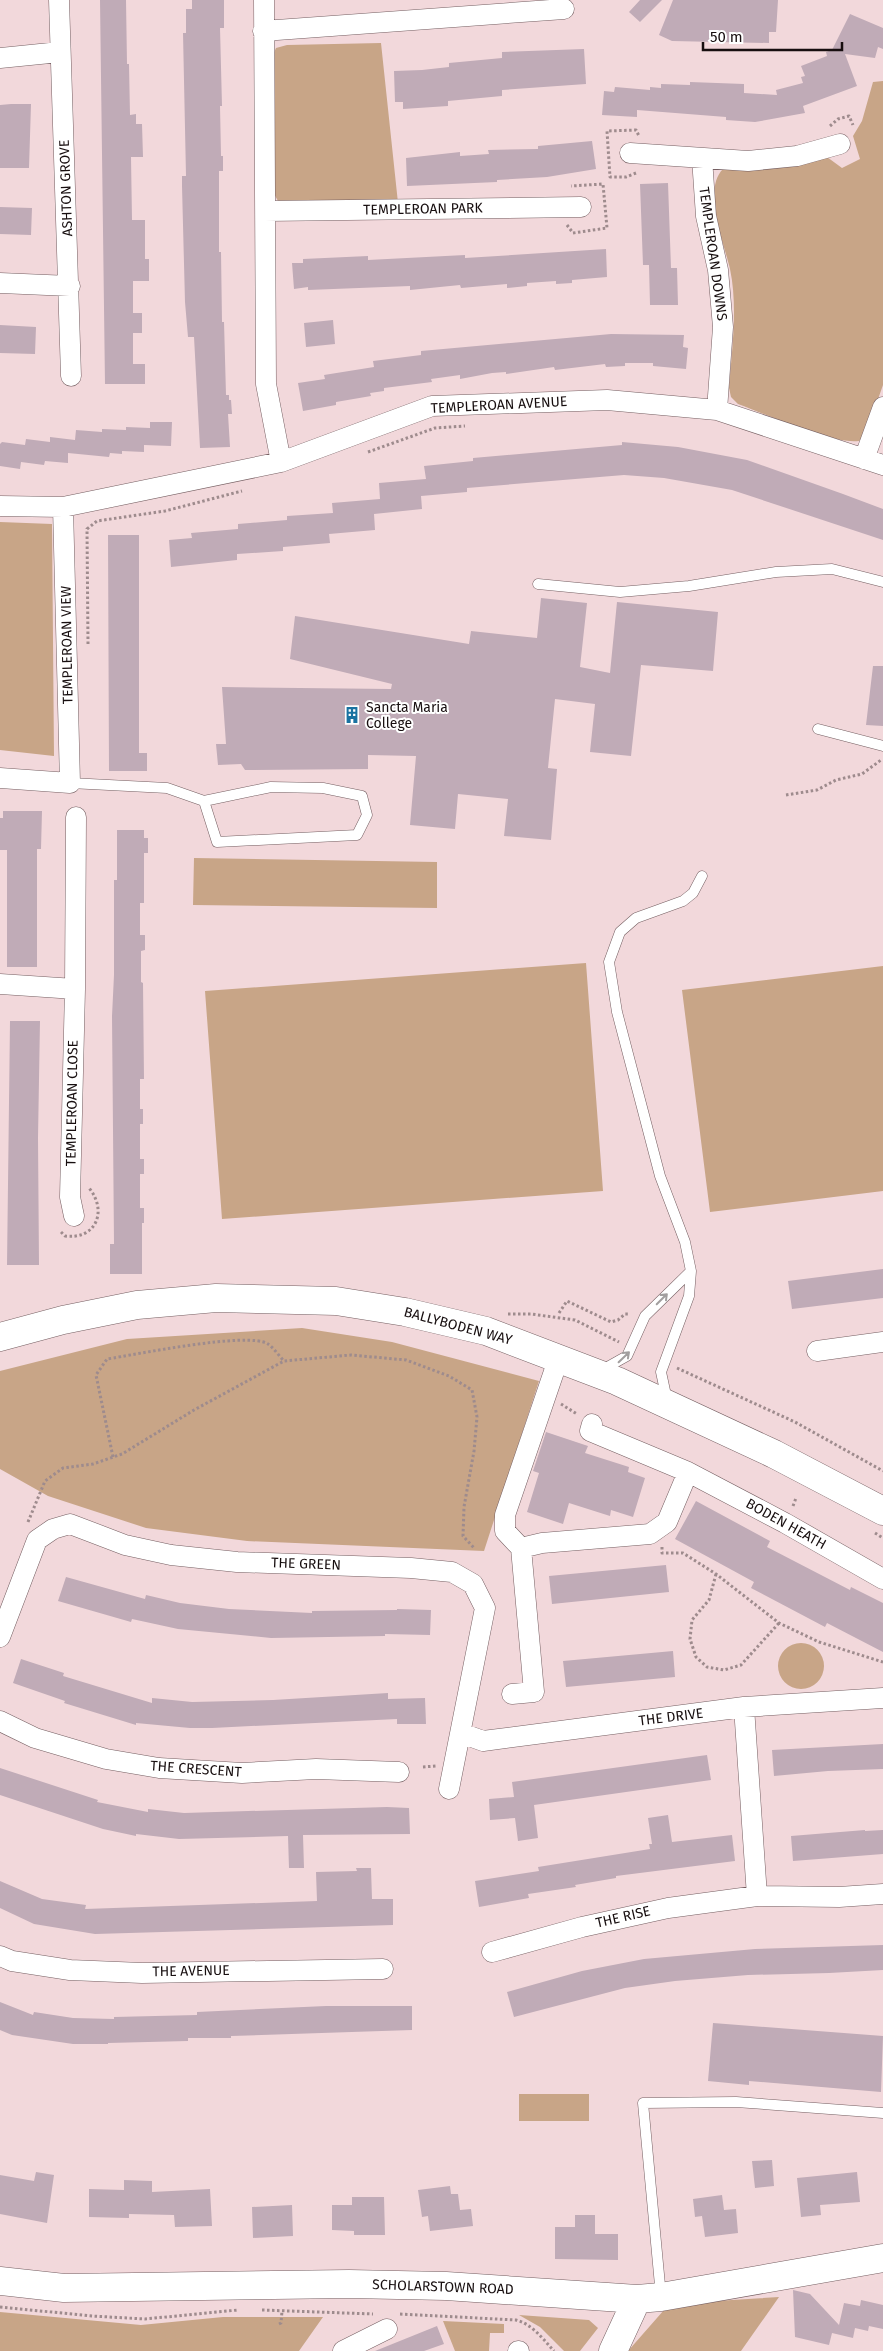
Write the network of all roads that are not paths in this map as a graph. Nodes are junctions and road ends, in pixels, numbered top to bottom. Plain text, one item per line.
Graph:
1 (59, 0) edge
2 (264, 0) edge
3 (564, 9) dead end
4 (263, 31) junction
5 (60, 52) junction
6 (0, 58) edge
7 (840, 144) dead end
8 (636, 145) road end
9 (702, 158) junction
10 (581, 207) dead end
11 (266, 211) junction
12 (0, 283) edge
13 (70, 286) junction
14 (71, 376) dead end
15 (883, 408) edge
16 (717, 410) junction
17 (864, 459) junction
18 (281, 462) junction
19 (883, 465) edge
20 (0, 506) edge
21 (63, 508) junction
22 (883, 582) edge
23 (538, 584) dead end
24 (818, 729) dead end
25 (883, 746) edge
26 (0, 778) edge
27 (70, 784) junction
28 (204, 800) junction
29 (76, 817) dead end
30 (702, 876) dead end
31 (0, 984) edge
32 (75, 989) junction
33 (74, 1216) dead end
34 (690, 1271) junction
35 (0, 1338) edge
36 (883, 1342) edge
37 (817, 1351) dead end
38 (559, 1357) junction
39 (597, 1372) junction
40 (668, 1403) junction
41 (592, 1424) road end
42 (688, 1472) junction
43 (876, 1521) edge
44 (521, 1548) junction
45 (883, 1579) edge
46 (1, 1632) edge
47 (512, 1694) dead end
48 (883, 1698) edge
49 (744, 1707) junction
50 (0, 1721) edge
51 (461, 1733) junction
52 (399, 1772) dead end
53 (449, 1789) dead end
54 (883, 1894) edge
55 (757, 1896) junction
56 (492, 1952) dead end
57 (0, 1956) edge
58 (383, 1969) dead end
59 (883, 2113) edge
60 (883, 2258) edge
61 (0, 2281) edge
62 (649, 2298) junction
63 (387, 2319) road end
64 (343, 2351) edge
65 (613, 2351) edge

1 - 5 street, ASHTON GROVE
2 - 4 street
3 - 4 street
4 - 11 street
5 - 6 street
5 - 13 street, ASHTON GROVE
7 - 9 street
8 - 9 street
9 - 16 street, TEMPLEROAN DOWNS
10 - 11 street, TEMPLEROAN PARK
11 - 18 street
12 - 13 street
13 - 14 street, ASHTON GROVE
15 - 17 street
16 - 17 street, TEMPLEROAN AVENUE
16 - 18 street, TEMPLEROAN AVENUE
17 - 19 street, TEMPLEROAN AVENUE
18 - 21 street, TEMPLEROAN AVENUE
20 - 21 street, TEMPLEROAN AVENUE
21 - 27 street, TEMPLEROAN VIEW
22 - 23 lane
24 - 25 lane
26 - 27 street
27 - 28 lane
28 - 28 lane
29 - 32 street, TEMPLEROAN CLOSE
30 - 34 lane
31 - 32 street
32 - 33 street, TEMPLEROAN CLOSE
39 -> 34 lane
34 - 40 lane
35 - 38 main road, BALLYBODEN WAY
36 - 37 street
38 - 39 main road, BALLYBODEN WAY
38 - 44 street
39 - 40 main road, BALLYBODEN WAY
40 - 43 main road, BALLYBODEN WAY
41 - 42 street, BODEN HEATH
42 - 44 street
42 - 45 street, BODEN HEATH
44 - 47 street
46 - 51 street, THE GREEN
48 - 49 street, THE DRIVE
49 - 51 street, THE DRIVE
49 - 55 street
50 - 52 street, THE CRESCENT
51 - 53 street, THE GREEN
54 - 55 street, THE RISE
55 - 56 street, THE RISE
57 - 58 street, THE AVENUE
59 - 62 lane
60 - 62 main road, SCHOLARSTOWN ROAD
61 - 62 main road, SCHOLARSTOWN ROAD
62 - 65 main road
63 - 64 street

